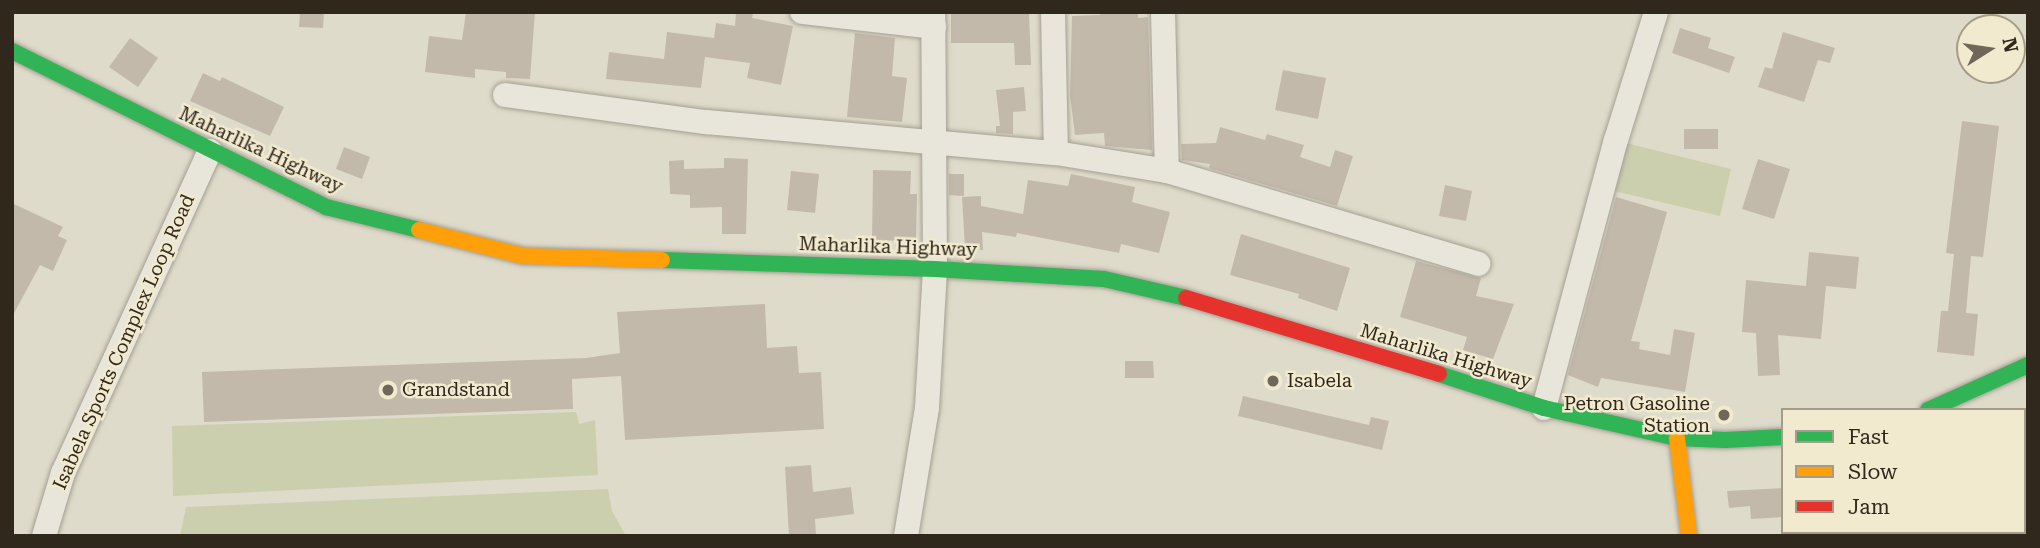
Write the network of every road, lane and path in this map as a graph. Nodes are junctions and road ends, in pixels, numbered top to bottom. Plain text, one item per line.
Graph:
1 (803, 12) edge
2 (1053, 12) edge
3 (1163, 12) edge
4 (1656, 12) edge
5 (934, 19) edge
6 (12, 51) edge
7 (505, 94) dead end
8 (936, 143) junction
9 (210, 151) junction
10 (1056, 153) junction
11 (1167, 172) junction
12 (1478, 264) dead end
13 (935, 269) junction
14 (2028, 365) edge
15 (1544, 408) junction
16 (1932, 408) edge
17 (1781, 437) edge
18 (1677, 438) junction
19 (44, 536) edge
20 (906, 536) edge
21 (1689, 536) edge

1 - 5 street
2 - 10 street
3 - 11 street
4 - 15 street
5 - 8 street
6 - 9 main road, Maharlika Highway
7 - 8 street
8 - 10 street
8 - 13 street
9 - 13 main road, Maharlika Highway
9 - 19 street, Isabela Sports Complex Loop Road
10 - 11 street
11 - 12 street
13 - 15 main road, Maharlika Highway
13 - 20 street
14 - 16 main road
15 - 18 main road, Maharlika Highway
17 - 18 main road, Maharlika Highway
18 - 21 main road

